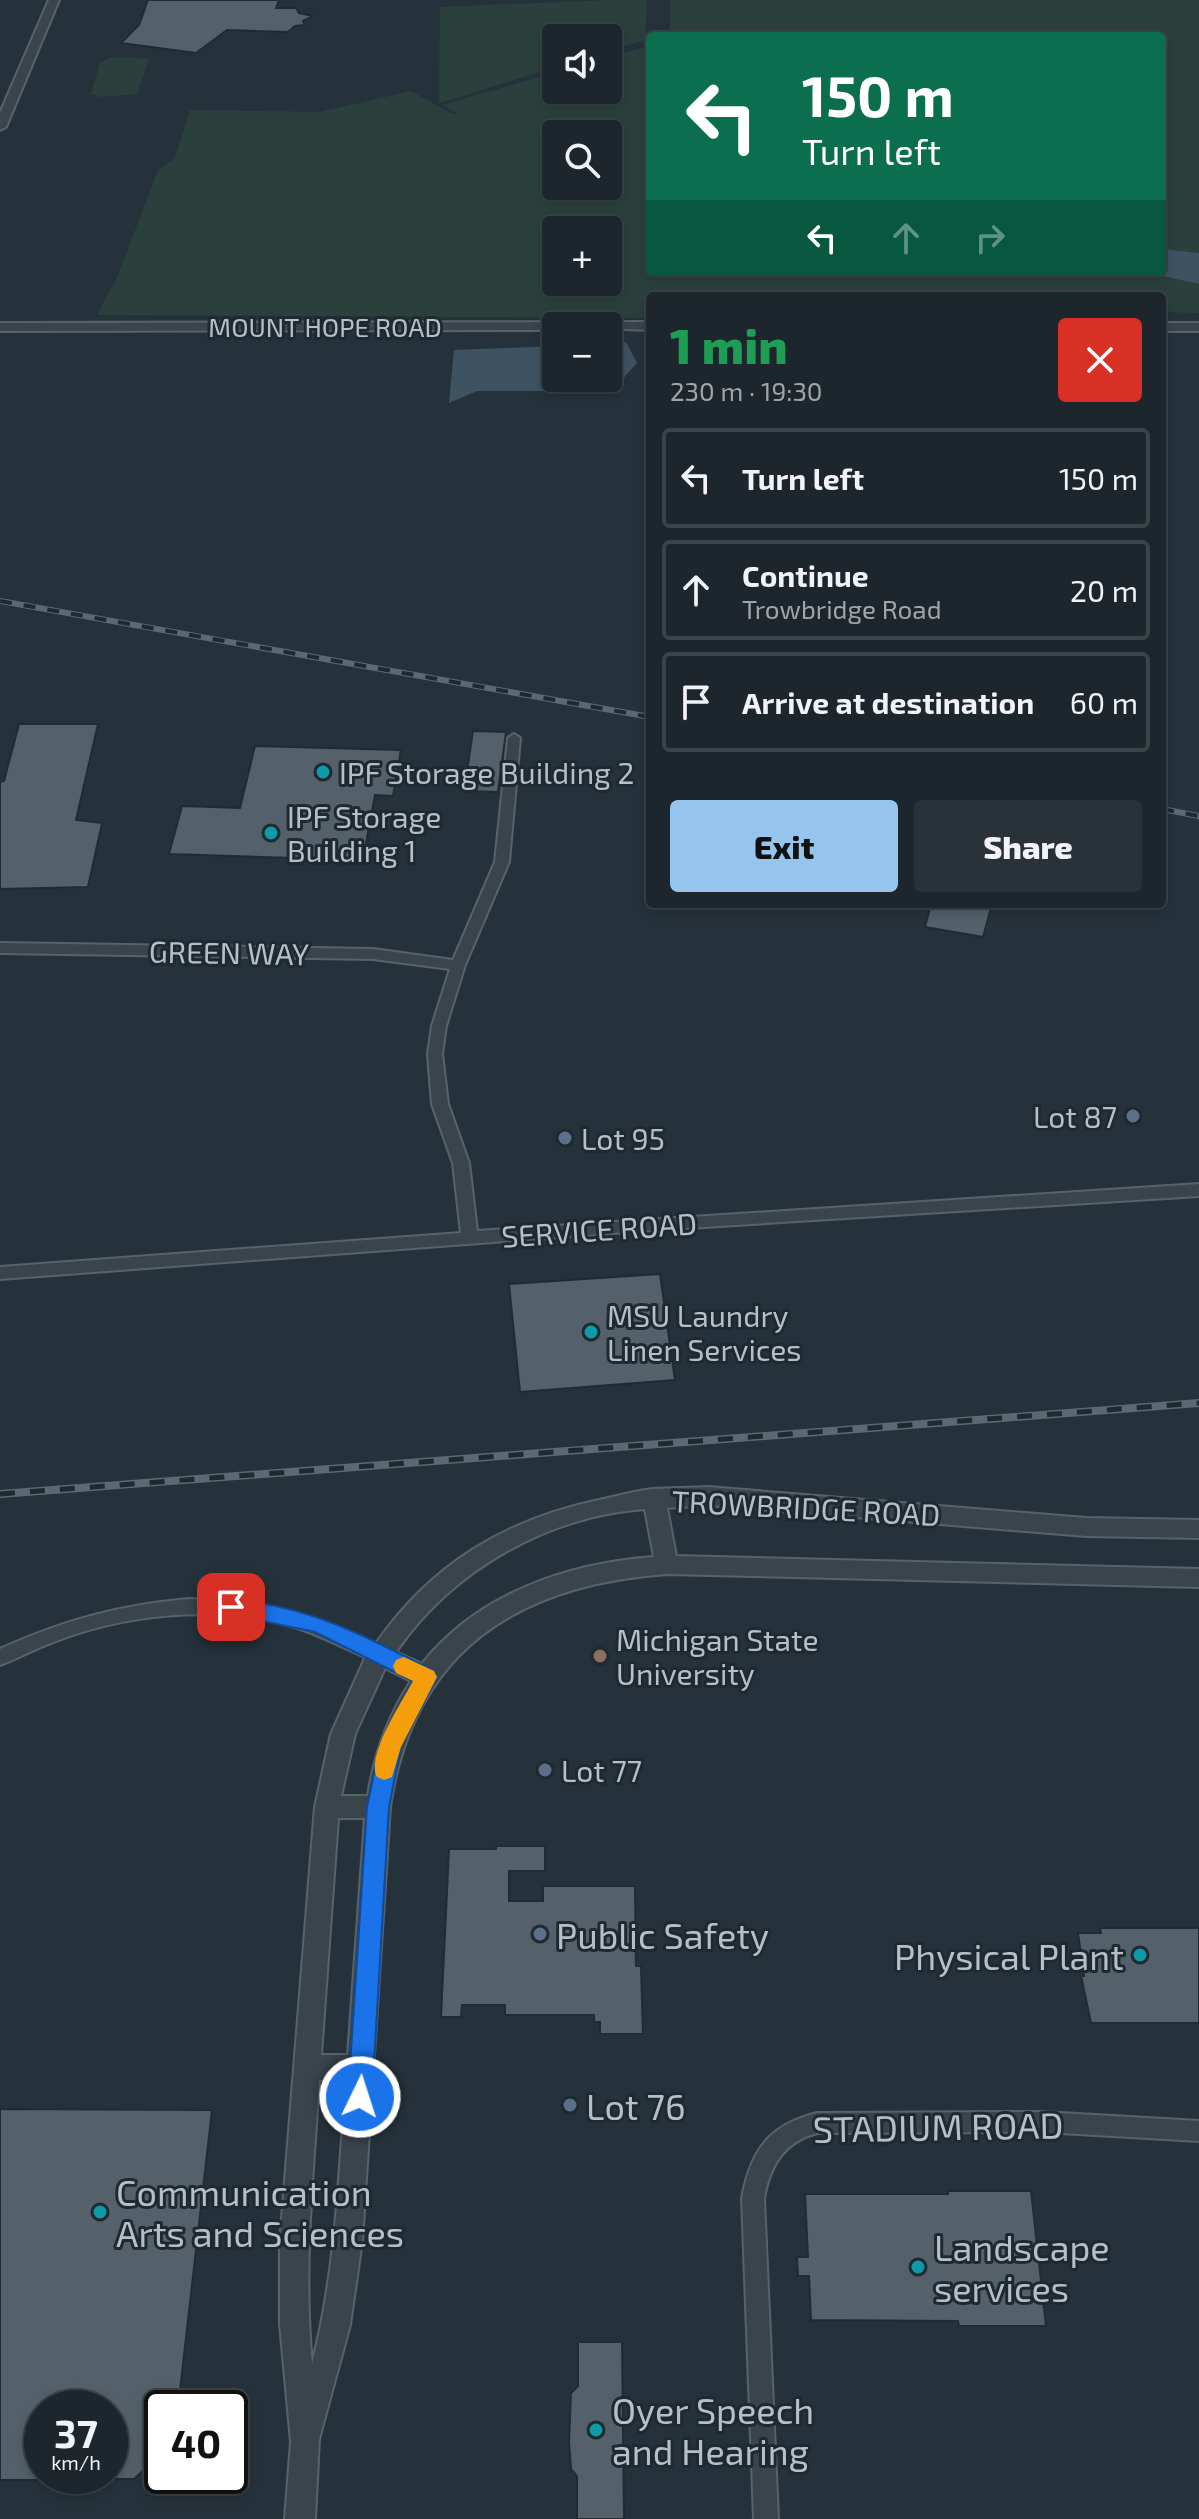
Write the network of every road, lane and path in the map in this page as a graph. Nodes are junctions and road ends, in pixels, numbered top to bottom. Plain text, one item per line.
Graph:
1 (54, 0) edge
2 (0, 127) edge
3 (646, 326) edge
4 (0, 327) edge
5 (1166, 327) edge
6 (1199, 327) edge
7 (514, 738) dead end
8 (0, 948) edge
9 (458, 965) junction
10 (1199, 1190) edge
11 (470, 1238) junction
12 (0, 1273) edge
13 (654, 1498) junction
14 (1199, 1529) edge
15 (667, 1565) junction
16 (1199, 1578) edge
17 (378, 1654) junction
18 (0, 1657) edge
19 (426, 1677) junction
20 (327, 1807) junction
21 (378, 1807) junction
22 (308, 2067) junction
23 (362, 2068) junction
24 (1199, 2131) edge
25 (305, 2442) junction
26 (300, 2519) edge
27 (766, 2519) edge

1 - 2 street
3 - 4 street, MOUNT HOPE ROAD
5 - 6 street
7 - 9 street
8 - 9 street, GREEN WAY
9 - 11 street
10 - 11 street, SERVICE ROAD
11 - 12 street, SERVICE ROAD
13 - 14 street, TROWBRIDGE ROAD
13 - 15 street
13 - 17 street, TROWBRIDGE ROAD
15 - 16 street, TROWBRIDGE ROAD
15 - 19 street, TROWBRIDGE ROAD
17 - 18 street
17 - 19 street
17 - 20 street, TROWBRIDGE ROAD
19 - 21 street, TROWBRIDGE ROAD
20 - 21 street
20 - 22 street, TROWBRIDGE ROAD
21 - 23 street, TROWBRIDGE ROAD
22 - 23 street
22 - 25 street, TROWBRIDGE ROAD
23 - 25 street, TROWBRIDGE ROAD
24 - 27 street, STADIUM ROAD
25 - 26 street

